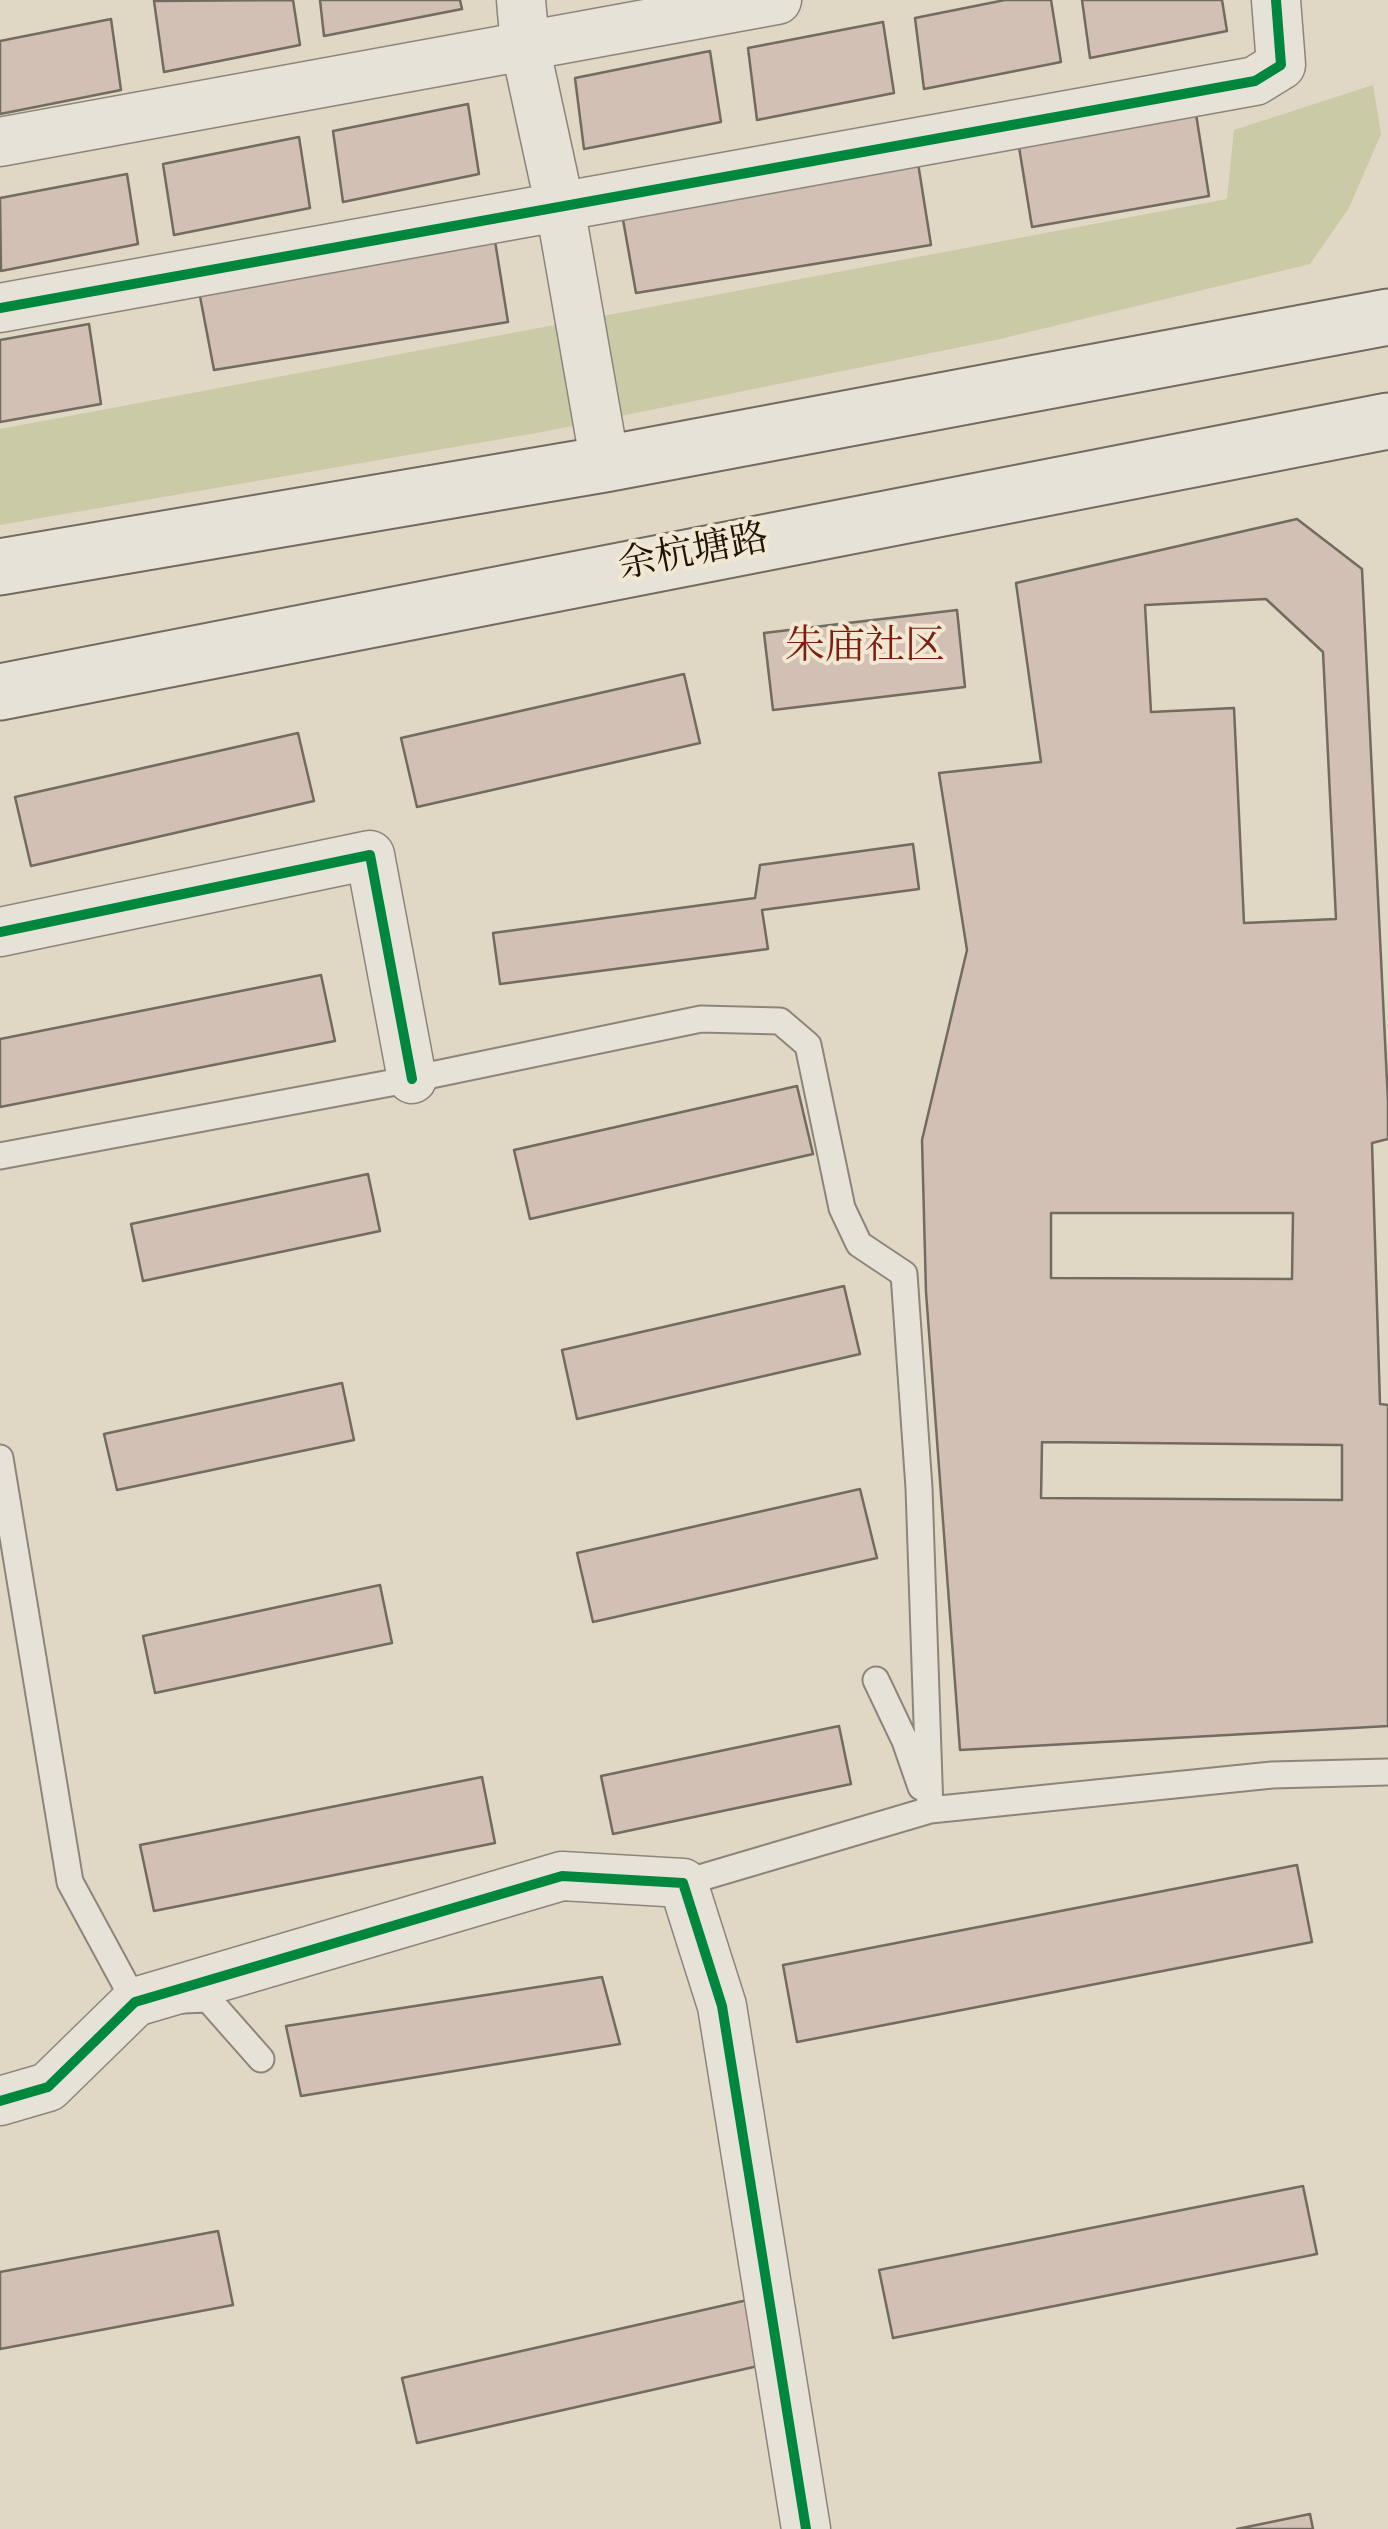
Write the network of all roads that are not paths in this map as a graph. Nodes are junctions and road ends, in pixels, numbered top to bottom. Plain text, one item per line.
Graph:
1 (778, 0) edge
2 (1276, 0) edge
3 (523, 23) edge
4 (0, 142) edge
5 (560, 206) junction
6 (0, 308) edge
7 (1388, 317) edge
8 (1388, 421) edge
9 (605, 464) junction
10 (0, 567) edge
11 (0, 692) edge
12 (0, 932) edge
13 (412, 1080) junction
14 (0, 1156) edge
15 (0, 1458) edge
16 (876, 1680) dead end
17 (1388, 1772) edge
18 (930, 1810) junction
19 (683, 1883) junction
20 (134, 2002) junction
21 (261, 2059) dead end
22 (0, 2100) edge
23 (806, 2529) edge

1 - 3 street
2 - 5 street
3 - 4 street
3 - 5 street
5 - 6 street
5 - 9 street
7 - 9 main road
8 - 11 main road, 余杭塘路
9 - 10 main road
12 - 13 street
13 - 14 lane
13 - 18 lane
15 - 20 lane
16 - 18 lane
17 - 18 lane
18 - 19 lane
19 - 20 street
19 - 23 street
20 - 21 lane
20 - 22 street

